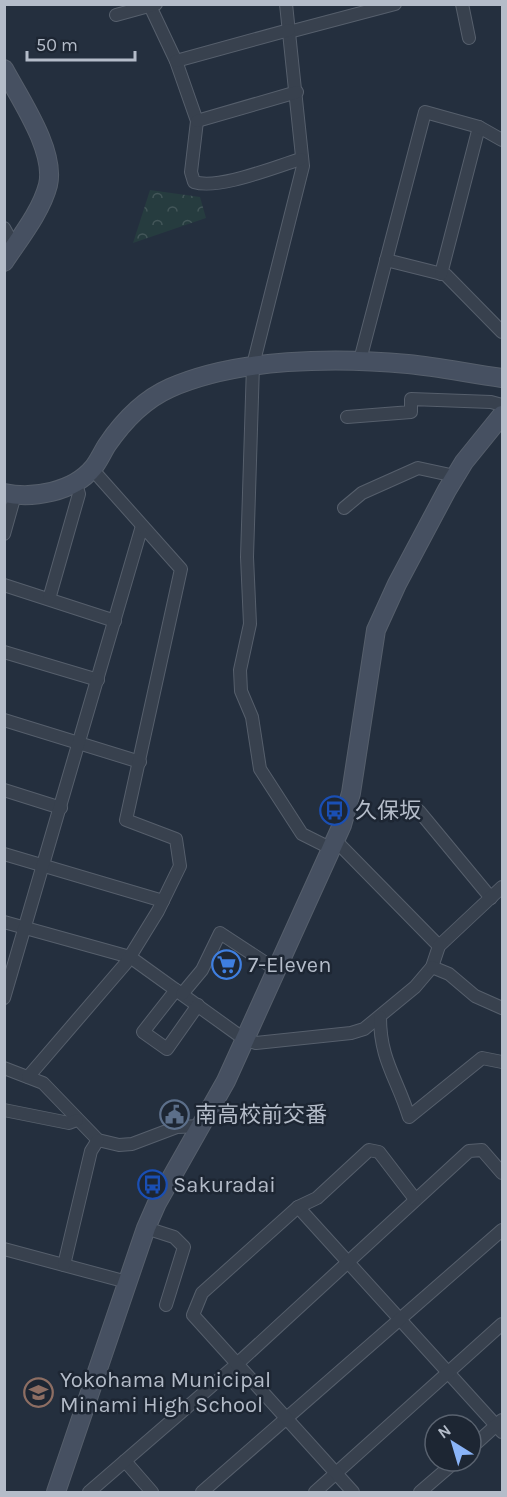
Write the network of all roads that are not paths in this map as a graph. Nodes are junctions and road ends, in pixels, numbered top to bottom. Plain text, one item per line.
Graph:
1 (286, 4) edge
2 (395, 4) edge
3 (462, 4) edge
4 (153, 5) edge
5 (116, 15) dead end
6 (289, 31) junction
7 (469, 38) dead end
8 (176, 62) junction
9 (4, 69) edge
10 (297, 92) junction
11 (197, 121) junction
12 (479, 127) junction
13 (502, 140) edge
14 (301, 159) junction
15 (4, 228) edge
16 (14, 246) junction
17 (386, 260) junction
18 (4, 262) edge
19 (441, 274) junction
20 (502, 332) edge
21 (360, 360) junction
22 (253, 365) junction
23 (502, 378) edge
24 (502, 405) edge
25 (502, 415) edge
26 (347, 417) dead end
27 (92, 469) junction
28 (455, 476) junction
29 (75, 481) junction
30 (10, 494) edge
31 (344, 508) dead end
32 (142, 526) junction
33 (4, 534) edge
34 (4, 585) edge
35 (49, 599) junction
36 (115, 621) junction
37 (4, 652) edge
38 (98, 680) junction
39 (4, 720) edge
40 (80, 744) junction
41 (140, 762) junction
42 (4, 790) edge
43 (61, 808) junction
44 (419, 810) dead end
45 (332, 844) junction
46 (4, 854) edge
47 (44, 865) junction
48 (502, 887) edge
49 (491, 898) junction
50 (163, 901) junction
51 (4, 922) edge
52 (26, 927) junction
53 (439, 946) junction
54 (130, 957) junction
55 (432, 967) junction
56 (275, 969) junction
57 (179, 992) junction
58 (5, 994) edge
59 (198, 1005) junction
60 (502, 1008) edge
61 (380, 1017) junction
62 (244, 1039) junction
63 (502, 1062) edge
64 (4, 1068) edge
65 (28, 1077) junction
66 (4, 1110) edge
67 (77, 1120) junction
68 (201, 1126) junction
69 (98, 1140) junction
70 (502, 1173) edge
71 (415, 1199) junction
72 (298, 1207) junction
73 (146, 1228) junction
74 (502, 1230) edge
75 (4, 1249) edge
76 (347, 1261) junction
77 (64, 1265) junction
78 (127, 1282) junction
79 (166, 1305) dead end
80 (400, 1320) junction
81 (502, 1324) edge
82 (237, 1364) junction
83 (448, 1372) junction
84 (286, 1419) junction
85 (500, 1426) edge
86 (483, 1439) edge
87 (125, 1461) junction
88 (442, 1473) edge
89 (336, 1474) junction
90 (56, 1492) edge
91 (89, 1492) edge
92 (152, 1492) edge
93 (202, 1492) edge
94 (315, 1492) edge
95 (352, 1492) edge
96 (420, 1492) edge

1 - 6 street
2 - 6 street
3 - 7 street
4 - 5 street
4 - 8 street
6 - 8 street
6 - 10 street
8 - 11 street
9 - 16 street
10 - 11 street
10 - 14 street
11 - 14 street
12 - 13 street
12 - 17 street
12 - 19 street
14 - 22 street
15 - 16 street
16 - 18 street
17 - 19 street
17 - 21 street
19 - 20 street
21 - 22 street
21 - 23 street
22 - 27 street
22 - 45 street
24 - 26 street
25 - 28 street
27 - 29 street
27 - 32 street
28 - 31 street
28 - 45 street
29 - 30 street
29 - 35 street
30 - 33 street
32 - 36 street
32 - 41 street
34 - 35 street
35 - 36 street
36 - 38 street
37 - 38 street
38 - 40 street
39 - 40 street
40 - 41 street
40 - 43 street
41 - 50 street
42 - 43 street
43 - 47 street
44 - 49 street
45 - 53 street
45 - 56 street
46 - 47 street
47 - 50 street
47 - 52 street
48 - 49 street
49 - 53 street
50 - 54 street
51 - 52 street
52 - 54 street
52 - 58 street
53 - 55 street
54 - 57 street
54 - 65 street
55 - 60 street
55 - 61 street
56 - 57 street
56 - 62 street
57 - 59 street
57 - 59 street
59 - 62 street
61 - 62 street
61 - 63 street
62 - 68 street
64 - 65 street
65 - 67 street
66 - 67 street
67 - 69 street
68 - 69 street
68 - 73 street
69 - 77 street
70 - 71 street
71 - 72 street
71 - 76 street
72 - 76 street
72 - 82 street
73 - 78 street
73 - 79 street
74 - 80 street
75 - 77 street
76 - 80 street
76 - 82 street
77 - 78 street
78 - 90 street
80 - 83 street
80 - 84 street
81 - 83 street
82 - 84 street
82 - 87 street
83 - 85 street
83 - 89 street
84 - 89 street
84 - 93 street
85 - 86 street
87 - 91 street
87 - 92 street
88 - 96 street
89 - 94 street
89 - 95 street

